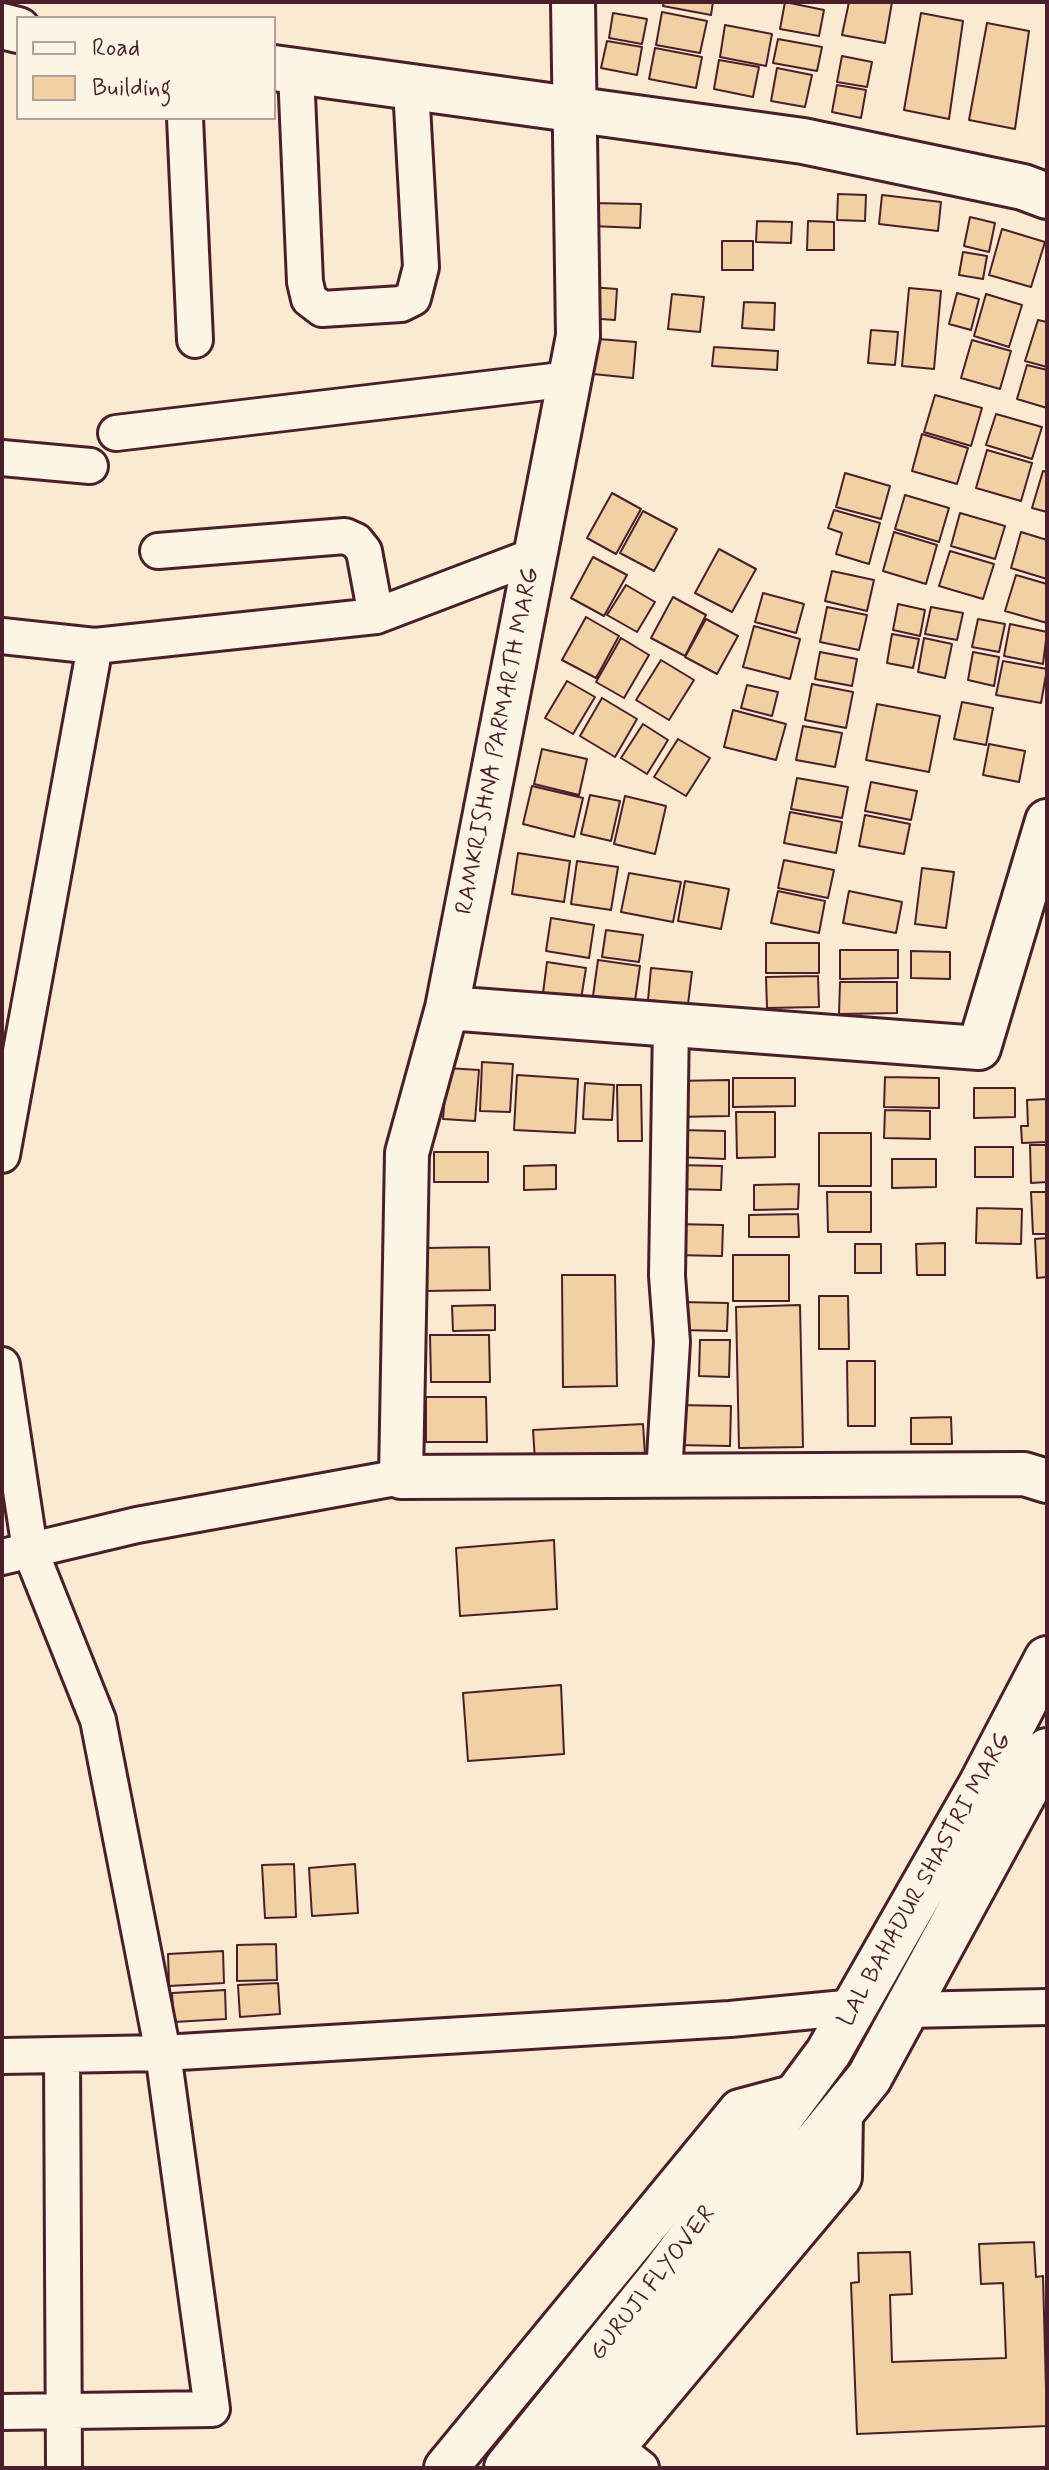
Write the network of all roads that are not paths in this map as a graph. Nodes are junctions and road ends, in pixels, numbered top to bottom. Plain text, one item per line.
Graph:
1 (573, 2) edge
2 (285, 70) edge
3 (411, 88) junction
4 (574, 109) junction
5 (185, 120) edge
6 (1047, 196) edge
7 (195, 340) dead end
8 (570, 379) junction
9 (116, 433) dead end
10 (2, 458) edge
11 (90, 466) dead end
12 (158, 551) dead end
13 (536, 555) junction
14 (376, 616) junction
15 (2, 636) edge
16 (95, 646) junction
17 (1047, 821) edge
18 (1039, 878) edge
19 (447, 1008) junction
20 (671, 1024) junction
21 (2, 1155) edge
22 (2, 1365) edge
23 (664, 1474) junction
24 (401, 1477) junction
25 (1047, 1481) edge
26 (16, 1554) edge
27 (1047, 1659) edge
28 (1047, 1751) edge
29 (855, 2007) junction
30 (1047, 2007) edge
31 (906, 2010) junction
32 (163, 2053) junction
33 (62, 2055) junction
34 (2, 2056) edge
35 (796, 2096) junction
36 (841, 2112) junction
37 (773, 2162) junction
38 (64, 2411) junction
39 (2, 2412) edge
40 (617, 2461) edge
41 (64, 2468) edge
42 (446, 2468) edge
43 (507, 2468) edge
44 (551, 2468) edge

1 - 4 street, RAMKRISHNA PARMARTH MARG
2 - 3 main road
2 - 3 street
3 - 4 main road
4 - 6 main road
4 - 8 street, RAMKRISHNA PARMARTH MARG
5 - 7 street
8 - 9 street
8 - 13 street, RAMKRISHNA PARMARTH MARG
10 - 11 street
12 - 14 street
13 - 14 street
13 - 19 street, RAMKRISHNA PARMARTH MARG
14 - 16 street
15 - 16 street
16 - 21 street
17 - 18 street
18 - 20 street
19 - 20 street
19 - 24 street, RAMKRISHNA PARMARTH MARG
20 - 23 street
22 - 26 street
23 - 24 street
23 - 25 street
24 - 26 street
26 - 32 street
27 - 29 main road, LAL BAHADUR SHASTRI MARG
28 - 31 main road, LAL BAHADUR SHASTRI MARG
29 - 32 street
29 - 35 main road, LAL BAHADUR SHASTRI MARG
30 - 31 street
31 - 36 main road, LAL BAHADUR SHASTRI MARG
32 - 33 street
32 - 38 street
33 - 34 street
33 - 38 street
35 - 37 main road, GURUJI FLYOVER
35 - 42 street
36 - 37 main road, GURUJI FLYOVER
36 - 40 street
37 - 43 main road, GURUJI FLYOVER
37 - 44 main road, GURUJI FLYOVER
38 - 39 street
38 - 41 street

